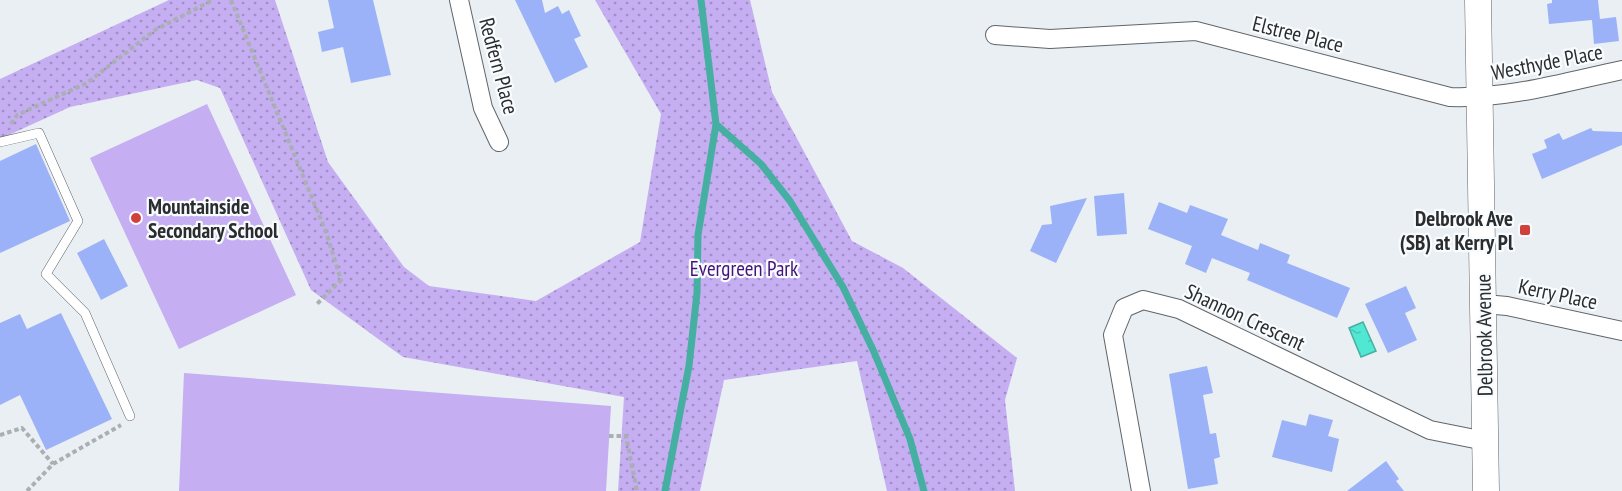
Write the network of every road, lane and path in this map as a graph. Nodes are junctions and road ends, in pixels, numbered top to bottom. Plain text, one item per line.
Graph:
1 (213, 0) edge
2 (231, 0) edge
3 (459, 0) edge
4 (1478, 0) edge
5 (995, 35) dead end
6 (1622, 70) edge
7 (1480, 98) junction
8 (6, 131) dead end
9 (0, 142) edge
10 (499, 142) dead end
11 (1484, 304) junction
12 (316, 305) dead end
13 (1622, 332) edge
14 (130, 416) joint
15 (0, 435) edge
16 (609, 436) dead end
17 (1485, 441) junction
18 (53, 464) junction
19 (27, 491) edge
20 (637, 491) edge
21 (1141, 491) edge
22 (1486, 491) edge

1 - 8 path
2 - 12 path
3 - 10 street, Redfern Place
4 - 7 street, Delbrook Avenue
5 - 7 street, Elstree Place
6 - 7 street, Westhyde Place
7 - 11 street, Delbrook Avenue
9 - 14 lane
11 - 13 street, Kerry Place
11 - 17 street, Delbrook Avenue
14 - 18 path
15 - 18 path
16 - 20 path
17 - 21 street, Shannon Crescent
17 - 22 street, Delbrook Avenue
18 - 19 path

